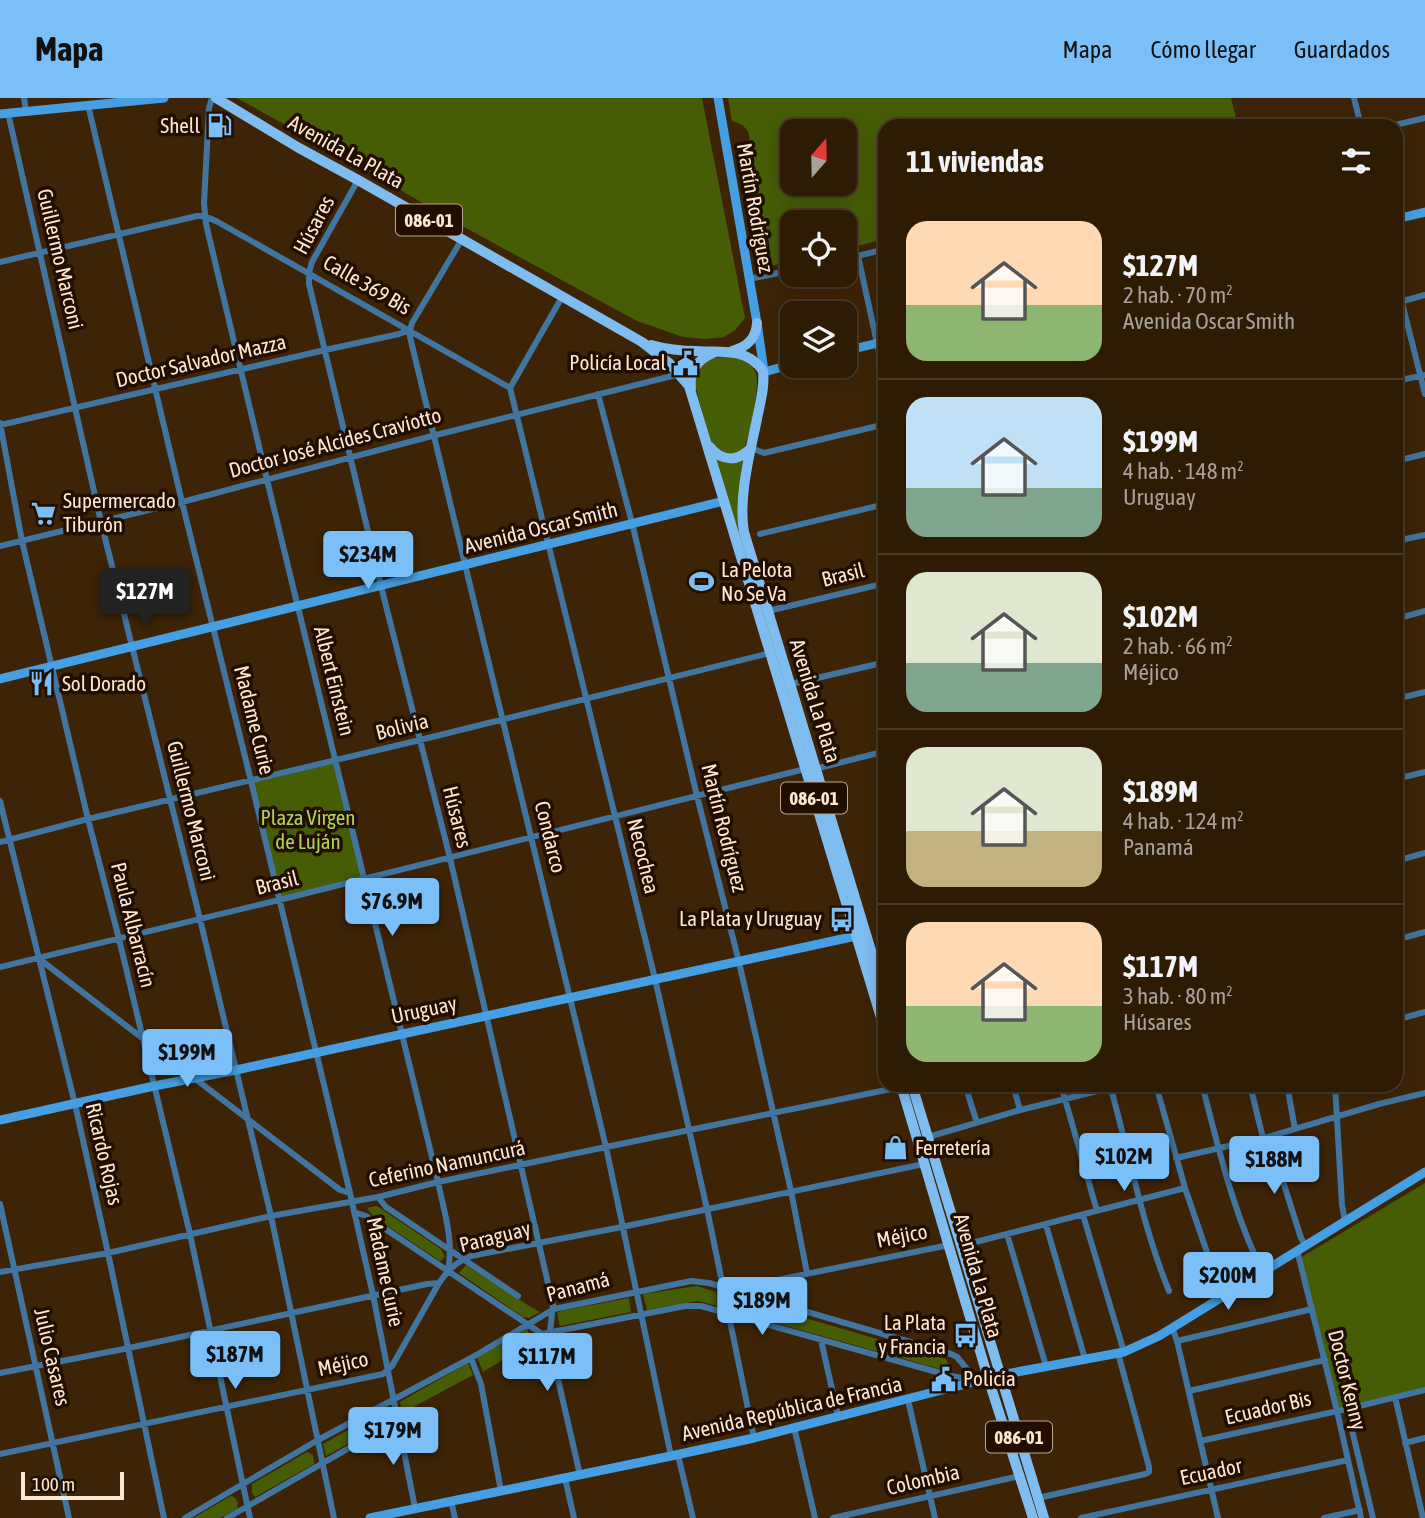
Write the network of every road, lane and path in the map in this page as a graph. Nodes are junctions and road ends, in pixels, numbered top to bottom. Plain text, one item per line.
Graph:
1 (24, 98) edge
2 (164, 98) edge
3 (214, 98) edge
4 (718, 98) edge
5 (1354, 98) edge
6 (88, 105) junction
7 (26, 111) junction
8 (4, 113) edge
9 (1425, 118) edge
10 (1358, 119) edge
11 (1403, 123) edge
12 (358, 180) junction
13 (1425, 212) edge
14 (205, 216) junction
15 (1403, 217) edge
16 (119, 234) junction
17 (462, 239) junction
18 (878, 251) edge
19 (40, 252) junction
20 (858, 256) joint
21 (0, 262) edge
22 (309, 272) junction
23 (780, 273) edge
24 (749, 279) junction
25 (1425, 295) edge
26 (562, 297) junction
27 (1403, 301) edge
28 (1403, 314) edge
29 (757, 323) junction
30 (410, 330) junction
31 (878, 331) edge
32 (642, 342) junction
33 (878, 343) edge
34 (857, 348) edge
35 (325, 350) junction
36 (732, 351) junction
37 (720, 352) junction
38 (780, 368) edge
39 (241, 369) junction
40 (764, 371) junction
41 (680, 374) junction
42 (1423, 375) edge
43 (1403, 379) edge
44 (510, 388) junction
45 (155, 389) junction
46 (692, 391) junction
47 (598, 394) junction
48 (1425, 394) edge
49 (76, 408) junction
50 (516, 415) junction
51 (0, 424) edge
52 (878, 426) edge
53 (432, 436) junction
54 (705, 438) junction
55 (751, 448) junction
56 (1425, 454) edge
57 (351, 457) junction
58 (1403, 459) edge
59 (267, 480) junction
60 (724, 501) junction
61 (182, 502) junction
62 (878, 506) edge
63 (101, 522) junction
64 (632, 523) junction
65 (760, 534) dead end
66 (1425, 535) edge
67 (1403, 540) edge
68 (22, 541) junction
69 (548, 545) junction
70 (0, 546) edge
71 (465, 566) junction
72 (878, 585) edge
73 (381, 586) junction
74 (298, 607) junction
75 (768, 611) junction
76 (1425, 611) edge
77 (1403, 617) edge
78 (213, 628) junction
79 (132, 647) junction
80 (770, 653) junction
81 (878, 664) edge
82 (52, 667) junction
83 (670, 678) junction
84 (0, 679) edge
85 (791, 684) junction
86 (1425, 692) edge
87 (1403, 697) edge
88 (587, 698) junction
89 (503, 719) junction
90 (420, 740) junction
91 (878, 753) edge
92 (336, 760) junction
93 (810, 769) junction
94 (1425, 772) edge
95 (1403, 777) edge
96 (251, 781) junction
97 (697, 796) junction
98 (170, 800) junction
99 (0, 801) edge
100 (615, 817) junction
101 (88, 819) junction
102 (532, 837) junction
103 (10, 840) junction
104 (0, 842) edge
105 (1425, 853) edge
106 (450, 858) junction
107 (1403, 858) edge
108 (364, 879) junction
109 (279, 900) junction
110 (200, 919) junction
111 (1425, 932) edge
112 (856, 936) junction
113 (1403, 938) edge
114 (119, 939) junction
115 (878, 953) edge
116 (872, 955) junction
117 (38, 958) junction
118 (739, 962) junction
119 (0, 967) edge
120 (878, 974) edge
121 (655, 979) junction
122 (570, 997) junction
123 (878, 1008) edge
124 (1425, 1012) edge
125 (486, 1015) junction
126 (1403, 1018) edge
127 (402, 1033) junction
128 (142, 1038) junction
129 (317, 1052) junction
130 (236, 1070) junction
131 (194, 1078) junction
132 (155, 1086) junction
133 (878, 1092) edge
134 (907, 1092) edge
135 (908, 1092) edge
136 (967, 1092) edge
137 (1015, 1092) edge
138 (1063, 1092) edge
139 (1091, 1092) edge
140 (1112, 1092) edge
141 (1158, 1092) edge
142 (1204, 1092) edge
143 (1252, 1092) edge
144 (1288, 1092) edge
145 (1336, 1092) edge
146 (1425, 1093) edge
147 (1065, 1100) junction
148 (75, 1104) junction
149 (1020, 1110) junction
150 (773, 1113) junction
151 (1338, 1117) junction
152 (247, 1119) junction
153 (0, 1120) edge
154 (977, 1124) junction
155 (1295, 1129) junction
156 (690, 1130) junction
157 (928, 1137) junction
158 (1265, 1138) junction
159 (606, 1147) junction
160 (1219, 1148) junction
161 (1176, 1158) junction
162 (925, 1164) junction
163 (521, 1166) junction
164 (1425, 1171) edge
165 (438, 1182) junction
166 (1185, 1188) junction
167 (791, 1191) junction
168 (350, 1193) junction
169 (378, 1197) junction
170 (1140, 1200) junction
171 (352, 1202) junction
172 (0, 1203) edge
173 (707, 1209) junction
174 (1097, 1211) junction
175 (354, 1212) junction
176 (1083, 1215) junction
177 (271, 1216) junction
178 (1345, 1221) junction
179 (1046, 1225) junction
180 (622, 1227) junction
181 (190, 1234) junction
182 (1007, 1234) junction
183 (539, 1243) junction
184 (954, 1245) junction
185 (1306, 1245) junction
186 (451, 1250) junction
187 (1297, 1251) junction
188 (108, 1252) junction
189 (463, 1259) junction
190 (1211, 1264) dead end
191 (15, 1269) junction
192 (448, 1270) junction
193 (0, 1272) edge
194 (1263, 1272) junction
195 (807, 1273) junction
196 (439, 1283) junction
197 (723, 1287) junction
198 (636, 1291) junction
199 (1169, 1291) dead end
200 (742, 1293) junction
201 (373, 1295) junction
202 (518, 1296) dead end
203 (554, 1309) junction
204 (1312, 1309) junction
205 (291, 1312) junction
206 (729, 1313) junction
207 (641, 1314) junction
208 (526, 1324) junction
209 (1172, 1327) junction
210 (210, 1329) junction
211 (550, 1332) junction
212 (542, 1334) junction
213 (549, 1340) junction
214 (821, 1340) junction
215 (1177, 1342) junction
216 (129, 1348) junction
217 (1121, 1353) junction
218 (471, 1358) junction
219 (1085, 1359) junction
220 (1325, 1360) junction
221 (36, 1366) junction
222 (1046, 1366) junction
223 (388, 1371) junction
224 (0, 1373) edge
225 (972, 1374) junction
226 (1001, 1376) junction
227 (988, 1378) junction
228 (307, 1389) junction
229 (1425, 1390) edge
230 (1189, 1391) junction
231 (1395, 1398) junction
232 (394, 1399) junction
233 (908, 1400) junction
234 (226, 1406) junction
235 (1347, 1409) junction
236 (1337, 1411) junction
237 (838, 1416) junction
238 (397, 1420) junction
239 (145, 1424) junction
240 (794, 1427) junction
241 (754, 1438) junction
242 (1425, 1438) edge
243 (318, 1440) junction
244 (1200, 1441) junction
245 (53, 1442) junction
246 (1405, 1443) junction
247 (0, 1454) edge
248 (675, 1456) junction
249 (1348, 1460) junction
250 (323, 1463) junction
251 (580, 1475) junction
252 (1020, 1476) junction
253 (565, 1478) junction
254 (1425, 1482) edge
255 (243, 1485) junction
256 (1415, 1485) junction
257 (1212, 1490) junction
258 (501, 1491) junction
259 (930, 1497) junction
260 (1038, 1498) junction
261 (451, 1501) junction
262 (247, 1507) junction
263 (415, 1508) junction
264 (1360, 1510) junction
265 (67, 1517) edge
266 (164, 1518) edge
267 (186, 1518) edge
268 (227, 1518) edge
269 (250, 1518) edge
270 (334, 1518) edge
271 (370, 1518) edge
272 (455, 1518) edge
273 (574, 1518) edge
274 (694, 1518) edge
275 (815, 1518) edge
276 (834, 1518) edge
277 (935, 1518) edge
278 (1033, 1518) edge
279 (1044, 1518) edge
280 (1081, 1518) edge
281 (1217, 1518) edge
282 (1324, 1518) edge
283 (1361, 1518) edge
284 (1373, 1518) edge
285 (1423, 1518) edge

1 - 7 street
2 - 6 main road
3 - 12 main road, Avenida La Plata / 086-01
3 - 14 street, Albert Einstein
4 - 24 main road, Martín Rodríguez
5 - 10 street
6 - 7 main road
6 - 16 street, Madame Curie
7 - 8 main road
8 - 19 street, Guillermo Marconi
9 - 11 street
12 - 17 main road, Avenida La Plata / 086-01
12 - 22 street, Húsares
13 - 15 main road
14 - 16 street
14 - 22 street, Calle 369 Bis
14 - 39 street, Albert Einstein
16 - 19 street
16 - 45 street, Madame Curie
17 - 26 main road, Avenida La Plata / 086-01
17 - 30 street
18 - 20 street
19 - 21 street
19 - 49 street, Guillermo Marconi
20 - 31 street
22 - 30 street, Calle 369 Bis
22 - 35 street, Húsares
23 - 24 street
24 - 29 main road, Martín Rodríguez
25 - 27 street
26 - 32 main road, Avenida La Plata / 086-01
26 - 44 street
28 - 42 street
29 - 36 main road
29 - 40 main road, Martín Rodríguez
30 - 35 street, Doctor Salvador Mazza
30 - 44 street, Calle 369 Bis
30 - 53 street, Condarco
32 - 37 main road, Avenida La Plata / 086-01
32 - 41 main road, Avenida La Plata / 086-01
33 - 34 main road
35 - 39 street, Doctor Salvador Mazza
35 - 57 street, Húsares
36 - 37 main road, Avenida La Plata
36 - 40 main road
37 - 46 main road
38 - 40 main road
39 - 45 street, Doctor Salvador Mazza
39 - 59 street, Albert Einstein
40 - 55 main road, Avenida La Plata
41 - 46 main road, Avenida La Plata / 086-01
41 - 47 street, Doctor José Alcides Craviotto
42 - 43 street
42 - 48 street
44 - 50 street, Necochea
45 - 49 street, Doctor Salvador Mazza
45 - 61 street, Madame Curie
46 - 54 main road, Avenida La Plata
47 - 50 street, Doctor José Alcides Craviotto
47 - 64 street, Martín Rodríguez
49 - 51 street, Doctor Salvador Mazza
49 - 63 street, Guillermo Marconi
50 - 53 street, Doctor José Alcides Craviotto
50 - 69 street, Necochea
51 - 68 street, Paula Albarracín
52 - 55 street
53 - 57 street, Doctor José Alcides Craviotto
53 - 71 street, Condarco
54 - 55 main road
54 - 60 main road, Avenida La Plata / 086-01
55 - 75 main road, Avenida La Plata / 086-01
56 - 58 street
57 - 59 street, Doctor José Alcides Craviotto
57 - 73 street, Húsares
59 - 61 street, Doctor José Alcides Craviotto
59 - 74 street, Albert Einstein
60 - 64 main road, Avenida Oscar Smith
60 - 80 main road, Avenida La Plata / 086-01
61 - 63 street, Doctor José Alcides Craviotto
61 - 78 street, Madame Curie
62 - 65 street
63 - 68 street, Doctor José Alcides Craviotto
63 - 79 street, Guillermo Marconi
64 - 69 main road, Avenida Oscar Smith
64 - 83 street, Martín Rodríguez
66 - 67 street
68 - 70 street, Doctor José Alcides Craviotto
68 - 82 street, Paula Albarracín
69 - 71 main road, Avenida Oscar Smith
69 - 88 street, Necochea
71 - 73 main road, Avenida Oscar Smith
71 - 89 street, Condarco
72 - 75 street, Brasil
73 - 74 main road, Avenida Oscar Smith
73 - 90 street, Húsares
74 - 78 main road, Avenida Oscar Smith
74 - 92 street, Albert Einstein
75 - 85 main road, Avenida La Plata / 086-01
76 - 77 street
78 - 79 main road, Avenida Oscar Smith
78 - 96 street, Madame Curie
79 - 82 main road, Avenida Oscar Smith
79 - 98 street, Guillermo Marconi
80 - 83 street, Bolivia
80 - 93 main road, Avenida La Plata / 086-01
81 - 85 street
82 - 84 main road, Avenida Oscar Smith
82 - 101 street, Paula Albarracín
83 - 88 street, Bolivia
83 - 97 street, Martín Rodríguez
85 - 93 main road, Avenida La Plata / 086-01
86 - 87 street
88 - 89 street, Bolivia
88 - 100 street, Necochea
89 - 90 street, Bolivia
89 - 102 street, Condarco
90 - 92 street, Bolivia
90 - 106 street, Húsares
91 - 93 street
92 - 96 street, Bolivia
92 - 108 street, Albert Einstein
93 - 97 street, Brasil
93 - 112 main road, Avenida La Plata / 086-01
93 - 116 main road, Avenida La Plata / 086-01
94 - 95 street
96 - 98 street, Bolivia
96 - 109 street, Madame Curie
97 - 100 street, Brasil
97 - 118 street, Martín Rodríguez
98 - 101 street, Bolivia
98 - 110 street, Guillermo Marconi
99 - 103 street, Ricardo Rojas
100 - 102 street, Brasil
100 - 121 street, Necochea
101 - 103 street, Bolivia
101 - 114 street, Paula Albarracín
102 - 106 street, Brasil
102 - 122 street, Condarco
103 - 104 street, Bolivia
103 - 117 street, Ricardo Rojas
105 - 107 street
106 - 108 street, Brasil
106 - 125 street, Húsares
108 - 109 street, Brasil
108 - 127 street, Albert Einstein
109 - 110 street, Brasil
109 - 129 street, Madame Curie
110 - 114 street, Brasil
110 - 130 street, Guillermo Marconi
111 - 113 street
112 - 118 main road, Uruguay
112 - 123 main road, Avenida La Plata / 086-01
114 - 117 street, Brasil
114 - 128 street, Paula Albarracín
115 - 116 street
116 - 120 main road, Avenida La Plata / 086-01
117 - 119 street, Brasil
117 - 128 street
117 - 148 street, Ricardo Rojas
118 - 121 main road, Uruguay
118 - 150 street, Martín Rodríguez
121 - 122 main road, Uruguay
121 - 156 street, Necochea
122 - 125 main road, Uruguay
122 - 159 street, Condarco
124 - 126 street
125 - 127 main road, Uruguay
125 - 163 street, Húsares
127 - 129 main road, Uruguay
127 - 165 street, Albert Einstein
128 - 131 street
128 - 132 street, Paula Albarracín
129 - 130 main road, Uruguay
129 - 168 street, Madame Curie
130 - 131 main road, Uruguay
130 - 152 street, Guillermo Marconi
131 - 132 main road, Uruguay
131 - 152 street
132 - 148 main road, Uruguay
132 - 181 street, Paula Albarracín
133 - 150 street, Ceferino Namuncurá
134 - 162 main road, Avenida La Plata / 086-01
135 - 157 main road, Avenida La Plata / 086-01
136 - 154 street
137 - 149 street
138 - 147 street
139 - 147 street
140 - 170 street
141 - 161 street
142 - 160 street
143 - 158 street
144 - 155 street
145 - 151 street
146 - 151 street
147 - 149 street
147 - 174 street
148 - 153 main road, Uruguay
148 - 188 street, Ricardo Rojas
149 - 154 street
150 - 156 street, Ceferino Namuncurá
150 - 167 street, Martín Rodríguez
151 - 155 street
151 - 178 street
152 - 168 street
152 - 177 street, Guillermo Marconi
154 - 157 street
155 - 158 street
156 - 159 street, Ceferino Namuncurá
156 - 173 street, Necochea
157 - 184 main road, Avenida La Plata / 086-01
158 - 160 street
158 - 185 street
159 - 163 street, Ceferino Namuncurá
159 - 180 street, Condarco
160 - 161 street
160 - 194 street
161 - 166 street
162 - 167 street, Paraguay
162 - 184 main road, Avenida La Plata / 086-01
163 - 165 street, Ceferino Namuncurá
163 - 183 street, Húsares
164 - 178 main road, Avenida República de Francia
165 - 169 street, Ceferino Namuncurá
165 - 186 street, Albert Einstein
166 - 170 street, Méjico
166 - 190 street
167 - 173 street, Paraguay
167 - 195 street, Martín Rodríguez
168 - 171 street, Madame Curie
169 - 171 street, Ceferino Namuncurá
169 - 186 street
170 - 174 street, Méjico
170 - 199 street
171 - 175 street, Madame Curie
171 - 177 street, Ceferino Namuncurá
172 - 191 street, Julio Casares
173 - 180 street, Paraguay
173 - 197 street, Necochea
174 - 176 street, Méjico
175 - 192 street
175 - 201 street, Madame Curie
176 - 179 street, Méjico
176 - 217 street
177 - 181 street, Ceferino Namuncurá
177 - 205 street, Guillermo Marconi
178 - 185 main road, Avenida República de Francia
179 - 182 street, Méjico
179 - 219 street
180 - 183 street, Paraguay
180 - 198 street, Condarco
181 - 188 street, Ceferino Namuncurá
181 - 210 street, Paula Albarracín
182 - 184 street, Méjico
182 - 222 street
183 - 189 street, Paraguay
183 - 203 street, Húsares
184 - 195 street, Méjico
184 - 226 main road, Avenida La Plata / 086-01
184 - 227 main road, Avenida La Plata / 086-01
185 - 187 main road, Avenida República de Francia
186 - 189 street
186 - 192 street, Albert Einstein
187 - 194 main road, Avenida República de Francia
187 - 204 street, Doctor Kenny
188 - 191 street, Ceferino Namuncurá
188 - 216 street, Ricardo Rojas
189 - 192 street, Paraguay
189 - 202 street
191 - 193 street, Ceferino Namuncurá
191 - 221 street, Julio Casares
192 - 196 street, Paraguay
192 - 208 street
194 - 209 main road, Avenida República de Francia
195 - 200 street, Méjico
196 - 201 street
196 - 223 street, Méjico
197 - 198 street, Panamá
197 - 200 street, Panamá
197 - 206 street, Necochea
198 - 203 street, Panamá
198 - 207 street, Condarco
200 - 225 street, Panamá
201 - 205 street
201 - 223 street, Madame Curie
203 - 208 street, Panamá
203 - 211 street, Húsares
204 - 215 street
204 - 220 street, Doctor Kenny
205 - 210 street
205 - 228 street, Guillermo Marconi
206 - 207 street, Panamá
206 - 214 street, Panamá
206 - 241 street, Necochea
207 - 211 street, Panamá
207 - 248 street, Condarco
208 - 212 street
208 - 218 street, Panamá
209 - 215 street
209 - 217 main road, Avenida República de Francia
210 - 216 street
210 - 234 street, Paula Albarracín
211 - 212 street, Panamá
211 - 213 street, Húsares
212 - 213 street
213 - 251 street, Húsares
214 - 225 street, Panamá
214 - 237 street
215 - 230 street
216 - 221 street
216 - 239 street, Ricardo Rojas
217 - 219 main road, Avenida República de Francia
217 - 260 street
218 - 232 street, Panamá
218 - 258 street
219 - 222 main road, Avenida República de Francia
220 - 230 street
220 - 236 street, Doctor Kenny
221 - 224 street
221 - 245 street, Julio Casares
222 - 226 main road, Avenida República de Francia
223 - 228 street, Méjico
223 - 232 street, Madame Curie
225 - 227 street, Panamá
226 - 227 main road, Avenida República de Francia
226 - 260 main road, Avenida La Plata / 086-01
227 - 233 main road, Avenida República de Francia
227 - 252 main road, Avenida La Plata / 086-01
228 - 234 street, Méjico
228 - 243 street, Guillermo Marconi
229 - 231 street, Ecuador Bis
230 - 244 street
231 - 235 street, Ecuador Bis
231 - 246 street
232 - 238 street, Madame Curie
232 - 243 street, Panamá
233 - 237 main road, Avenida República de Francia
233 - 259 street
234 - 239 street, Méjico
234 - 255 street, Paula Albarracín
235 - 236 street, Ecuador Bis
235 - 284 street, Doctor Kenny
236 - 244 street, Ecuador Bis
236 - 249 street, Doctor Kenny
237 - 240 main road, Avenida República de Francia
238 - 250 street
238 - 263 street, Madame Curie
239 - 245 street, Méjico
239 - 266 street, Ricardo Rojas
240 - 241 main road, Avenida República de Francia
240 - 275 street
241 - 248 main road, Avenida República de Francia
242 - 246 street
243 - 250 street, Guillermo Marconi
243 - 255 street, Panamá
244 - 257 street
245 - 247 street, Méjico
245 - 265 street, Julio Casares
246 - 256 street
248 - 251 main road, Avenida República de Francia
248 - 274 street, Condarco
249 - 257 street, Ecuador
249 - 264 street, Doctor Kenny
250 - 262 street
250 - 270 street, Guillermo Marconi
251 - 253 main road, Avenida República de Francia
252 - 259 street, Colombia
252 - 278 main road, Avenida La Plata / 086-01
253 - 258 main road, Avenida República de Francia
253 - 273 street
254 - 256 street
255 - 262 street, Paula Albarracín
255 - 267 street, Panamá
256 - 285 street
257 - 280 street, Ecuador
257 - 281 street
258 - 261 main road, Avenida República de Francia
259 - 276 street, Colombia
259 - 277 street
260 - 279 main road, Avenida La Plata / 086-01
261 - 263 main road, Avenida República de Francia
261 - 272 street
262 - 268 street
262 - 269 street, Paula Albarracín
263 - 271 main road, Avenida República de Francia
264 - 282 street
264 - 283 street, Doctor Kenny

